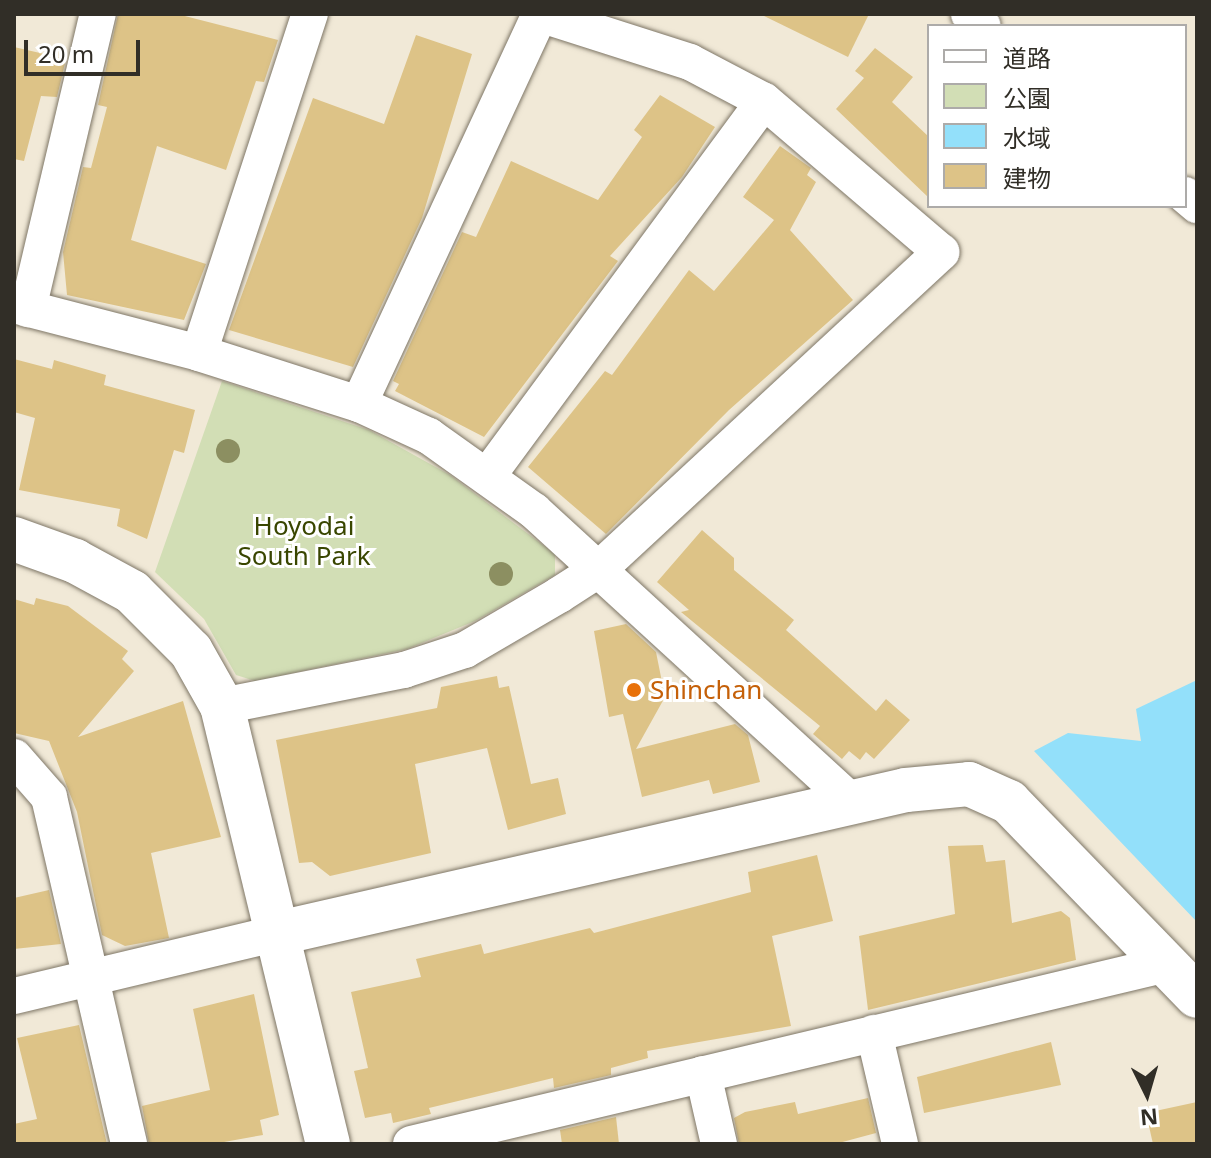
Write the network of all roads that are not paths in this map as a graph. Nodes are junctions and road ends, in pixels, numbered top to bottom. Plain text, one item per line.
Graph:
1 (98, 14) edge
2 (310, 14) edge
3 (540, 14) edge
4 (764, 101) junction
5 (21, 307) edge
6 (199, 353) junction
7 (359, 404) junction
8 (489, 474) junction
9 (14, 539) edge
10 (598, 570) junction
11 (222, 706) junction
12 (14, 757) edge
13 (852, 802) junction
14 (279, 933) junction
15 (1167, 964) junction
16 (90, 978) junction
17 (14, 996) edge
18 (1197, 996) edge
19 (874, 1033) junction
20 (703, 1074) junction
21 (530, 1130) edge
22 (129, 1144) edge
23 (328, 1144) edge
24 (411, 1144) edge
25 (719, 1144) edge
26 (900, 1144) edge

1 - 5 street
2 - 6 street
3 - 4 street
3 - 7 street
4 - 8 street
4 - 10 street
5 - 6 street
6 - 7 street
7 - 8 street
8 - 10 street
9 - 11 street
10 - 11 street
10 - 13 street
11 - 14 street
12 - 16 street
13 - 14 street
13 - 15 street
14 - 16 street
14 - 23 street
15 - 18 street
15 - 19 street
16 - 17 street
16 - 22 street
19 - 20 street
19 - 26 street
20 - 21 street
20 - 25 street
21 - 24 street

